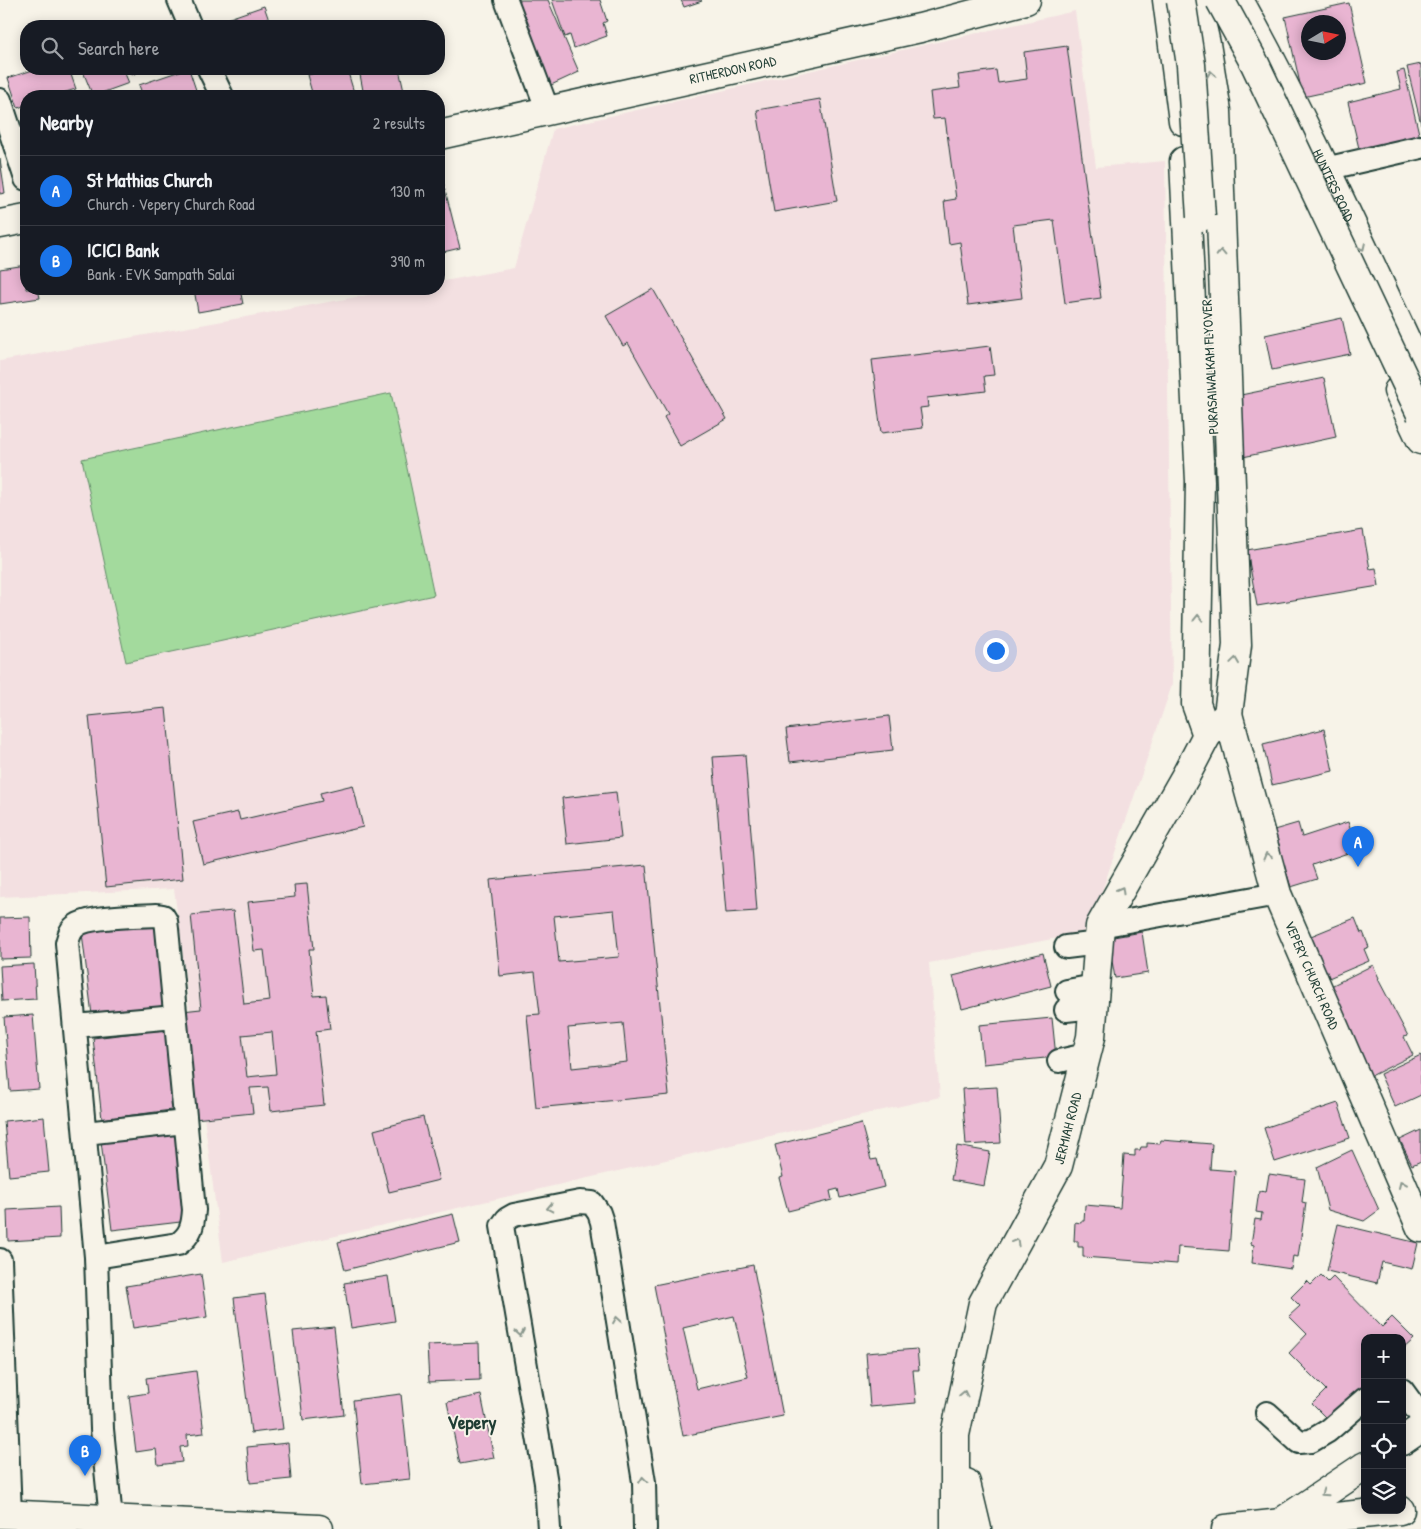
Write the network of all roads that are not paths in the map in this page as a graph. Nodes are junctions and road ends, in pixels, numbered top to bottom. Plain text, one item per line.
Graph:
1 (179, 0) edge
2 (506, 0) edge
3 (1026, 0) edge
4 (1167, 0) edge
5 (1181, 0) edge
6 (1196, 0) edge
7 (1210, 0) edge
8 (1220, 0) edge
9 (1239, 0) edge
10 (187, 20) edge
11 (1258, 36) junction
12 (1217, 41) junction
13 (212, 75) edge
14 (219, 90) edge
15 (0, 100) edge
16 (548, 110) junction
17 (1182, 110) junction
18 (1217, 111) junction
19 (445, 134) edge
20 (1421, 148) edge
21 (20, 161) edge
22 (1325, 169) junction
23 (20, 220) edge
24 (0, 224) edge
25 (1421, 372) edge
26 (1421, 414) edge
27 (1421, 440) edge
28 (1228, 714) junction
29 (1207, 735) junction
30 (1277, 894) junction
31 (1100, 934) junction
32 (1066, 947) dead end
33 (1095, 997) junction
34 (1067, 1001) dead end
35 (175, 1017) junction
36 (75, 1026) junction
37 (1086, 1055) junction
38 (1059, 1061) dead end
39 (185, 1122) junction
40 (85, 1133) junction
41 (1421, 1228) edge
42 (96, 1257) junction
43 (0, 1260) edge
44 (1406, 1394) edge
45 (1361, 1402) edge
46 (1267, 1413) dead end
47 (1421, 1416) edge
48 (1421, 1428) edge
49 (955, 1435) junction
50 (1406, 1438) edge
51 (1361, 1469) edge
52 (1421, 1508) edge
53 (1406, 1510) edge
54 (5, 1514) edge
55 (1364, 1514) edge
56 (111, 1519) junction
57 (1281, 1523) junction
58 (320, 1529) edge
59 (549, 1529) edge
60 (645, 1529) edge
61 (955, 1529) edge
62 (977, 1529) edge
63 (1226, 1529) edge

1 - 10 street
2 - 16 street
3 - 16 street, RITHERDON ROAD
4 - 17 street
5 - 29 street, PURASAIWALKAM FLYOVER, bridge
6 - 12 street
7 - 12 street
8 - 26 street, bridge
9 - 11 street, HUNTERS ROAD
11 - 12 street
11 - 22 street, HUNTERS ROAD
18 -> 12 street
12 - 27 street
13 - 14 street
15 - 21 street
16 - 19 street, RITHERDON ROAD
17 - 18 street
29 -> 17 street
28 -> 18 street
20 - 22 street
22 -> 25 street, HUNTERS ROAD
23 - 24 street
28 - 29 street
30 -> 28 street, VEPERY CHURCH ROAD
31 -> 29 street, JERMIAH ROAD
30 - 31 street
41 -> 30 street, VEPERY CHURCH ROAD
31 - 32 street
31 - 33 street, JERMIAH ROAD
33 - 34 street
33 - 37 street, JERMIAH ROAD
35 - 36 street
35 - 36 street
35 - 39 street
36 - 40 street
37 - 38 street
49 -> 37 street, JERMIAH ROAD
39 - 40 street
39 - 42 street
40 - 42 street
42 - 56 street
43 - 54 street
44 - 47 street
45 - 46 street
48 - 50 street
49 - 61 street, JERMIAH ROAD
49 - 62 street
51 -> 57 street
52 - 53 street
54 - 56 street
55 - 57 street
56 - 58 street
57 - 63 street
60 -> 59 street

